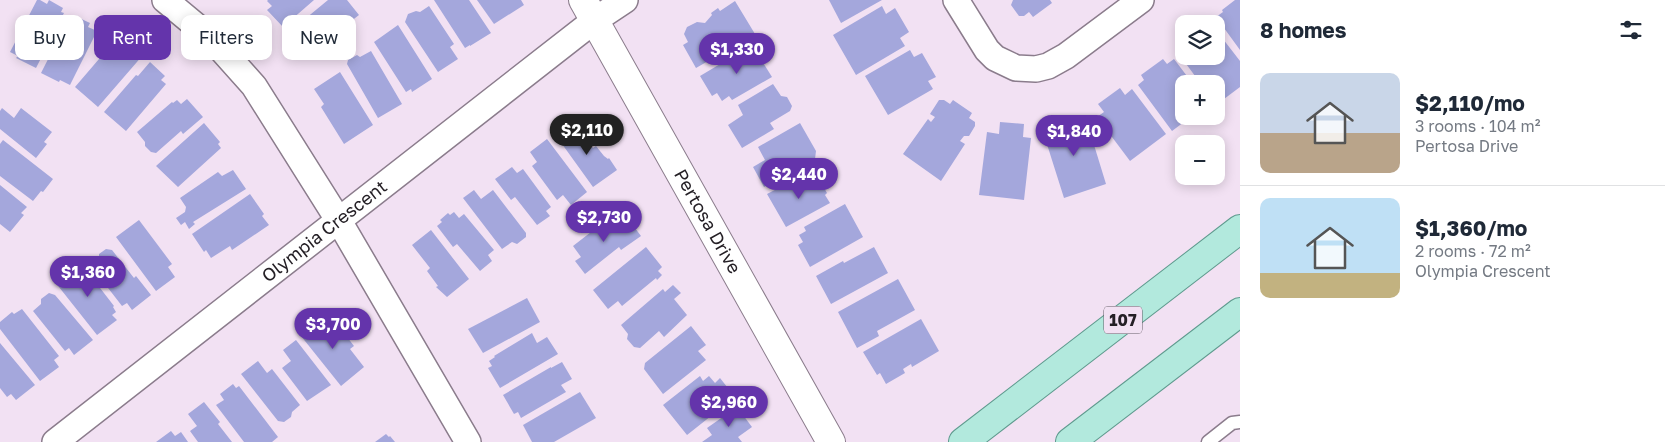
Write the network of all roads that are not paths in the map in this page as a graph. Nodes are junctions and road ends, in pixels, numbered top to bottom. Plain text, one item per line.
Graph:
1 (166, 0) edge
2 (625, 0) edge
3 (956, 0) edge
4 (1142, 0) edge
5 (589, 10) edge
6 (339, 221) junction
7 (1240, 229) edge
8 (1240, 312) edge
9 (1236, 422) edge
10 (55, 442) edge
11 (468, 442) edge
12 (831, 442) edge
13 (963, 442) edge
14 (1070, 442) edge
15 (1208, 442) edge
16 (1222, 442) edge

1 - 6 street
2 - 5 street, Olympia Crescent
3 - 4 street
5 - 6 street, Olympia Crescent
5 - 12 street, Pertosa Drive
6 - 10 street, Olympia Crescent
6 - 11 street
7 - 13 main road, 107
8 - 14 main road
9 - 15 lane
9 - 16 lane

